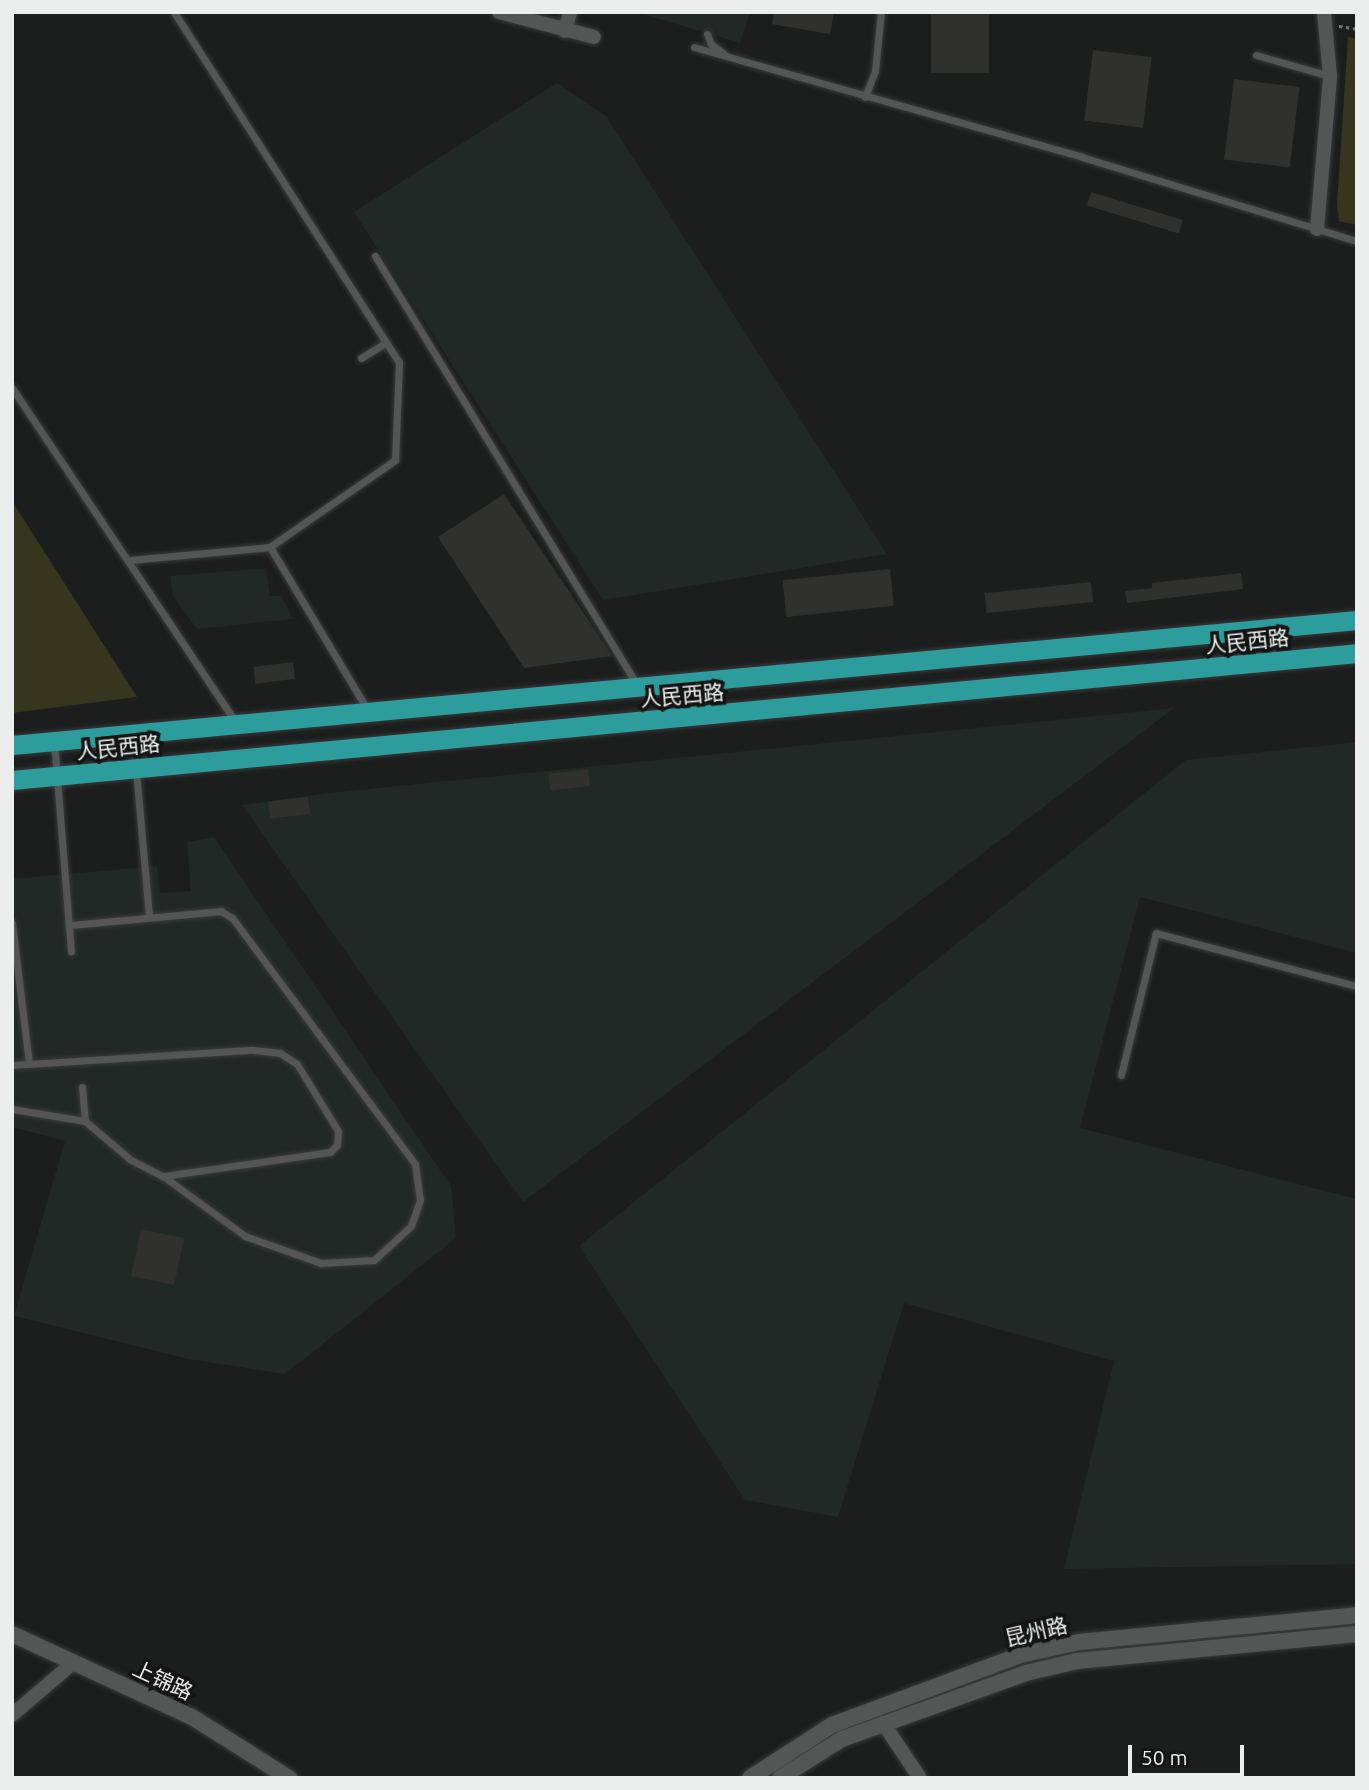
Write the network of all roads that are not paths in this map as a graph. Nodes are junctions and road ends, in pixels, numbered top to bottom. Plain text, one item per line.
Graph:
1 (174, 12) edge
2 (499, 12) edge
3 (570, 12) edge
4 (881, 12) edge
5 (1324, 12) edge
6 (565, 31) junction
7 (707, 34) dead end
8 (594, 37) dead end
9 (694, 47) dead end
10 (1256, 55) dead end
11 (730, 58) junction
12 (1330, 76) junction
13 (865, 97) junction
14 (1317, 229) junction
15 (1357, 241) edge
16 (375, 256) dead end
17 (385, 343) junction
18 (360, 358) dead end
19 (12, 388) edge
20 (270, 547) junction
21 (130, 560) junction
22 (1357, 620) edge
23 (1357, 653) edge
24 (636, 684) junction
25 (368, 711) junction
26 (237, 724) junction
27 (132, 733) junction
28 (54, 741) junction
29 (12, 745) edge
30 (136, 769) junction
31 (57, 776) junction
32 (12, 780) edge
33 (149, 917) junction
34 (12, 923) edge
35 (69, 925) junction
36 (71, 951) dead end
37 (1357, 986) edge
38 (29, 1064) junction
39 (12, 1065) edge
40 (1121, 1075) dead end
41 (82, 1087) dead end
42 (12, 1109) edge
43 (85, 1121) junction
44 (163, 1176) junction
45 (1357, 1615) edge
46 (12, 1634) edge
47 (1357, 1634) edge
48 (74, 1662) junction
49 (12, 1715) edge
50 (884, 1723) junction
51 (289, 1778) edge
52 (750, 1778) edge
53 (780, 1778) edge
54 (920, 1778) edge

1 - 17 lane
2 - 6 street
3 - 6 street
4 - 13 lane
5 - 12 street
6 - 8 street
7 - 11 lane
9 - 11 lane
10 - 12 lane
11 - 13 lane
12 - 14 street
13 - 14 lane
14 - 15 lane
16 - 24 lane
17 - 18 lane
17 - 20 lane
19 - 21 lane
20 - 21 lane
20 - 25 lane
21 - 26 lane
22 - 24 main road, 人民西路
23 - 30 main road, 人民西路
24 - 25 main road, 人民西路
25 - 26 main road, 人民西路
26 - 27 main road, 人民西路
27 - 28 main road, 人民西路
27 - 30 lane
28 - 29 main road, 人民西路
28 - 31 lane
30 - 31 main road, 人民西路
30 - 33 lane
31 - 32 main road, 人民西路
31 - 35 lane
33 - 35 lane
33 - 44 lane
34 - 38 lane
35 - 36 lane
37 - 40 lane
38 - 39 lane
38 - 44 lane
41 - 43 lane
42 - 43 lane
43 - 44 lane
45 - 52 street, 昆州路
46 - 48 street, 上锦路
47 - 50 street, 昆州路
48 - 49 street
48 - 51 street, 上锦路
50 - 53 street, 昆州路
50 - 54 street

